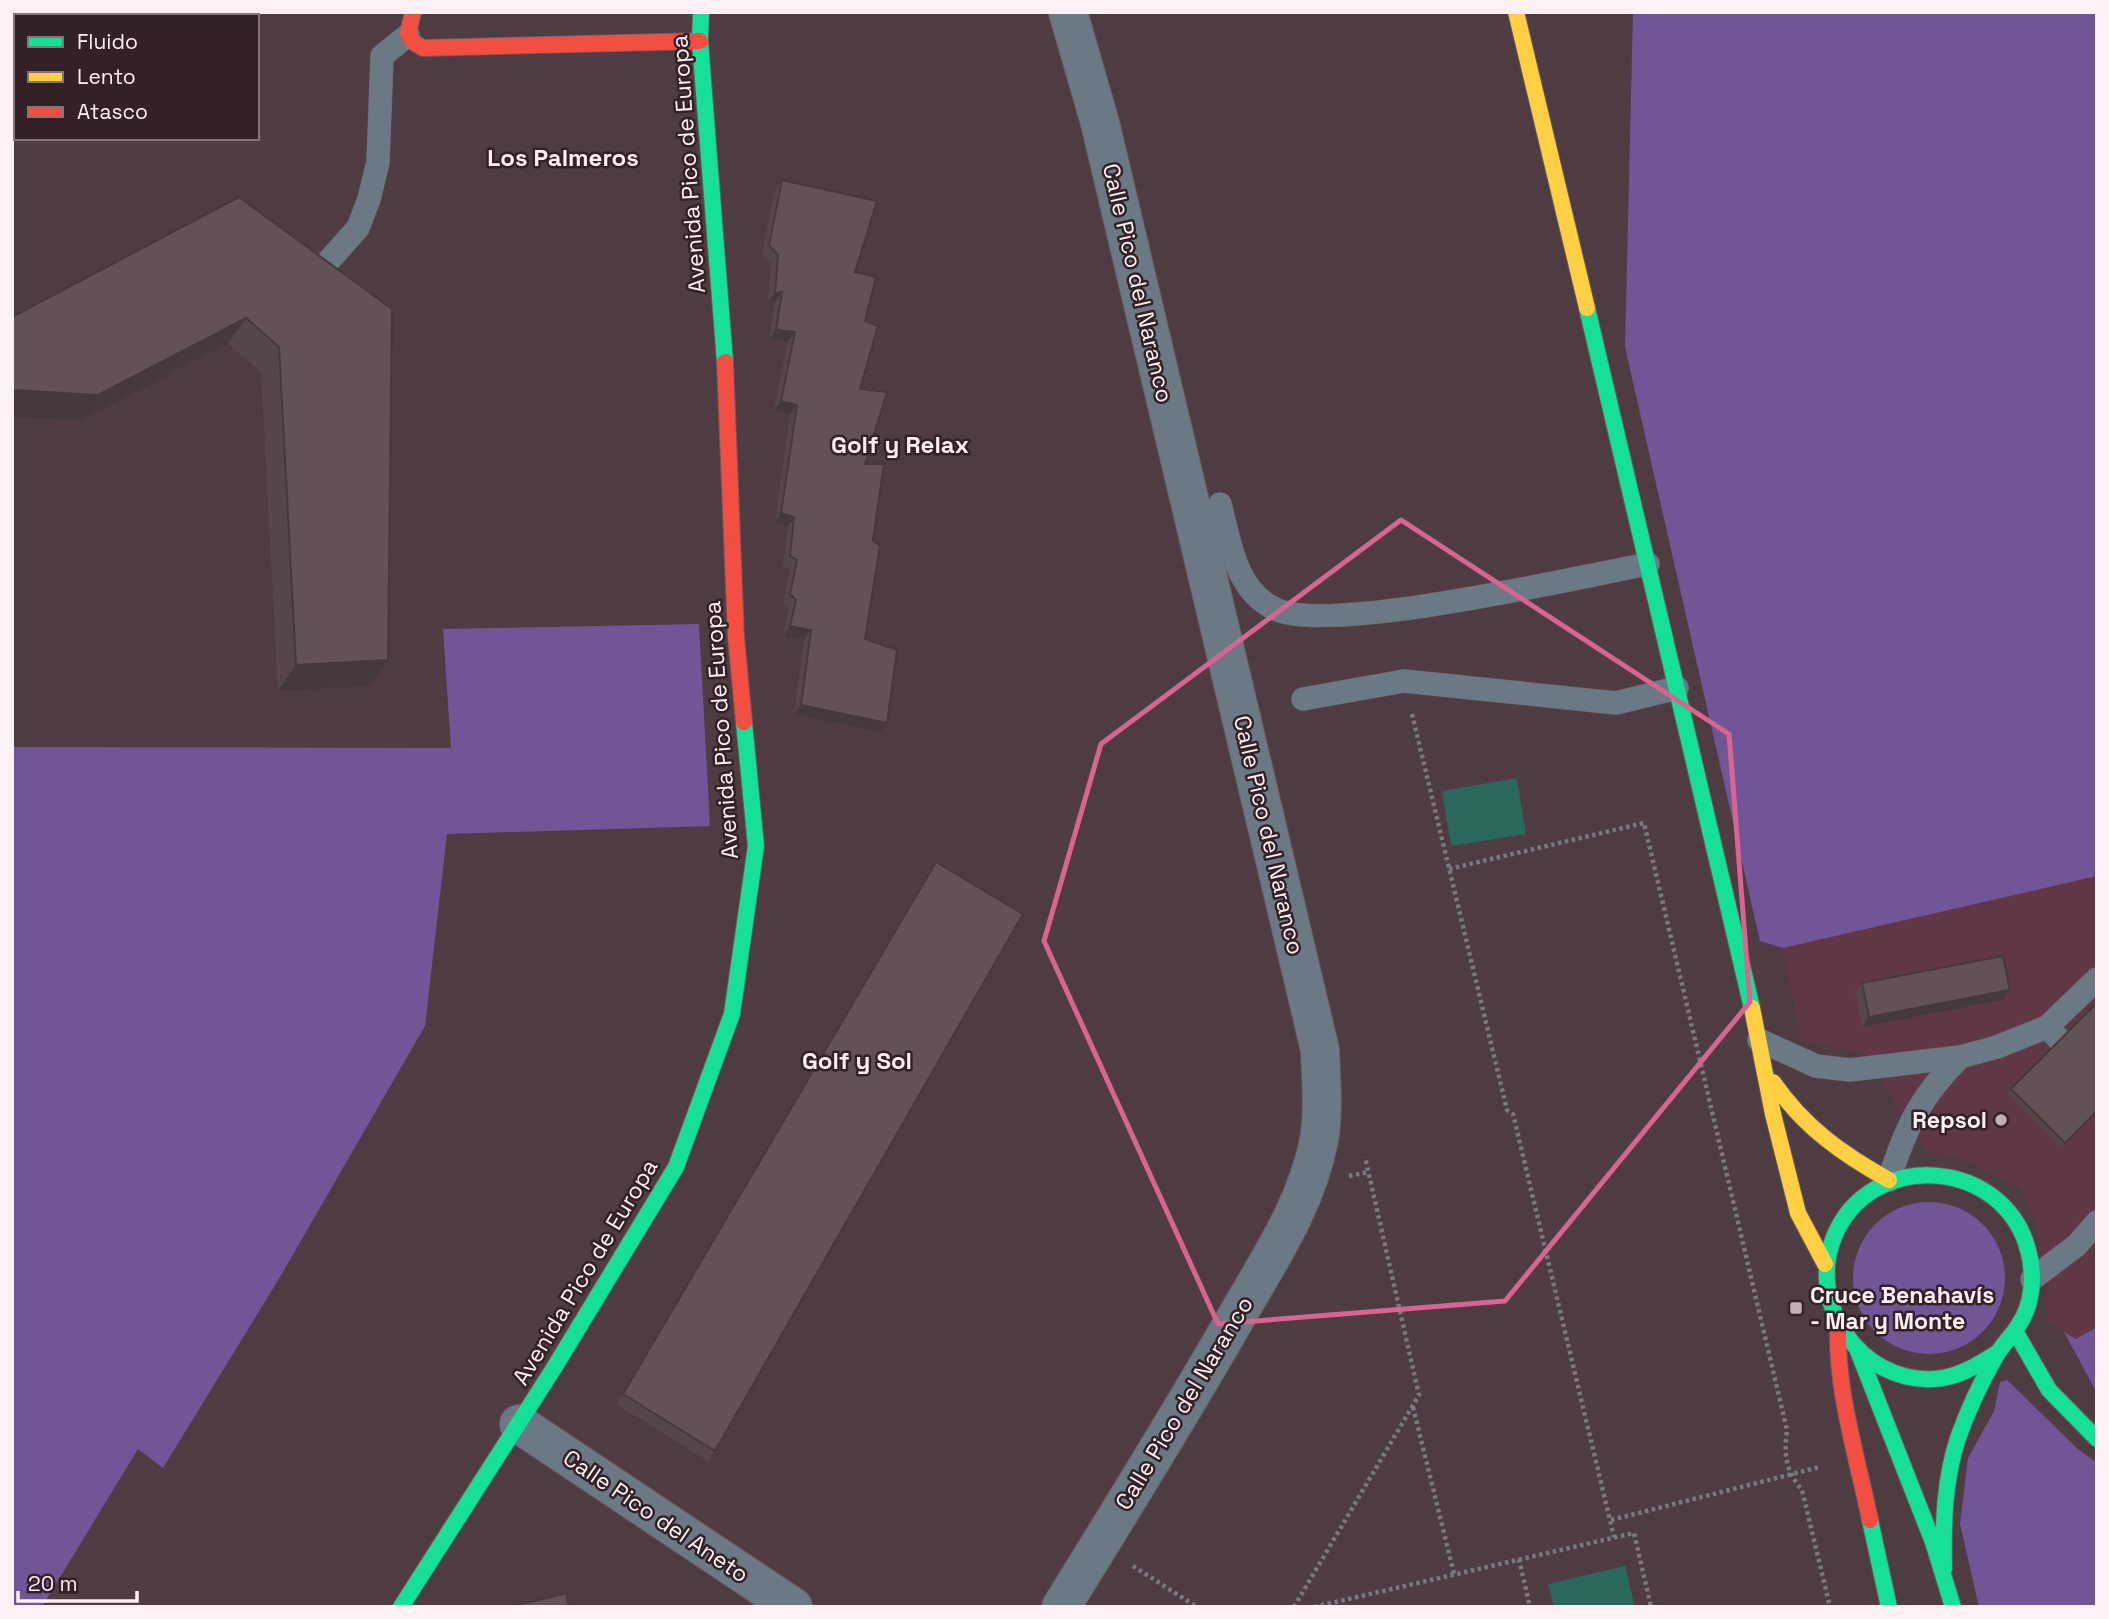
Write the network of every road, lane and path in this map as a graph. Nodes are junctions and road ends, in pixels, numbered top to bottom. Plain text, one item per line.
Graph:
1 (701, 12) edge
2 (1068, 12) edge
3 (1516, 12) edge
4 (409, 19) edge
5 (700, 41) junction
6 (307, 286) edge
7 (1220, 504) dead end
8 (1648, 564) junction
9 (1404, 681) junction
10 (1678, 688) junction
11 (1303, 699) dead end
12 (1449, 869) junction
13 (2097, 979) edge
14 (2047, 1027) junction
15 (1759, 1040) junction
16 (1960, 1057) junction
17 (1768, 1074) junction
18 (2097, 1078) edge
19 (1365, 1157) dead end
20 (1889, 1180) junction
21 (2097, 1222) edge
22 (1825, 1264) junction
23 (2032, 1279) junction
24 (1838, 1326) junction
25 (2015, 1331) junction
26 (1858, 1351) junction
27 (1997, 1353) junction
28 (1412, 1406) junction
29 (519, 1424) junction
30 (2097, 1439) edge
31 (1804, 1472) dead end
32 (1789, 1476) junction
33 (1611, 1520) junction
34 (1614, 1537) junction
35 (1100, 1545) junction
36 (1519, 1559) junction
37 (1944, 1569) junction
38 (1454, 1574) junction
39 (401, 1607) edge
40 (793, 1607) edge
41 (1061, 1607) edge
42 (1197, 1607) edge
43 (1294, 1607) edge
44 (1314, 1607) edge
45 (1531, 1607) edge
46 (1651, 1607) edge
47 (1830, 1607) edge
48 (1889, 1607) edge
49 (1953, 1607) edge

1 - 5 main road, Avenida Pico de Europa
2 - 35 street, Calle Pico del Naranco
3 - 8 main road
4 - 5 main road
4 - 6 lane
5 - 29 main road, Avenida Pico de Europa
7 - 8 lane
8 - 10 main road
9 - 10 lane
9 - 11 lane
9 - 12 path
10 - 15 main road
12 - 32 path
12 - 33 path
13 - 14 lane
14 - 16 lane
14 - 18 lane
15 - 16 lane
15 - 17 main road
16 - 20 lane
17 - 20 main road
17 - 22 main road
19 - 28 path
20 - 22 main road
20 - 23 main road
21 - 23 lane
22 - 24 main road
23 - 25 main road
24 - 26 main road
24 - 48 main road
25 - 27 main road
25 - 30 main road
26 - 27 main road
26 - 37 main road
27 - 37 main road
28 - 38 path
28 - 43 path
29 - 39 main road, Avenida Pico de Europa
29 - 40 street, Calle Pico del Aneto
31 - 32 path
32 - 33 path
32 - 47 path
33 - 34 path
34 - 36 path
34 - 46 path
35 - 41 street, Calle Pico del Naranco
35 - 42 path
36 - 38 path
36 - 45 path
37 - 49 main road
38 - 44 path

